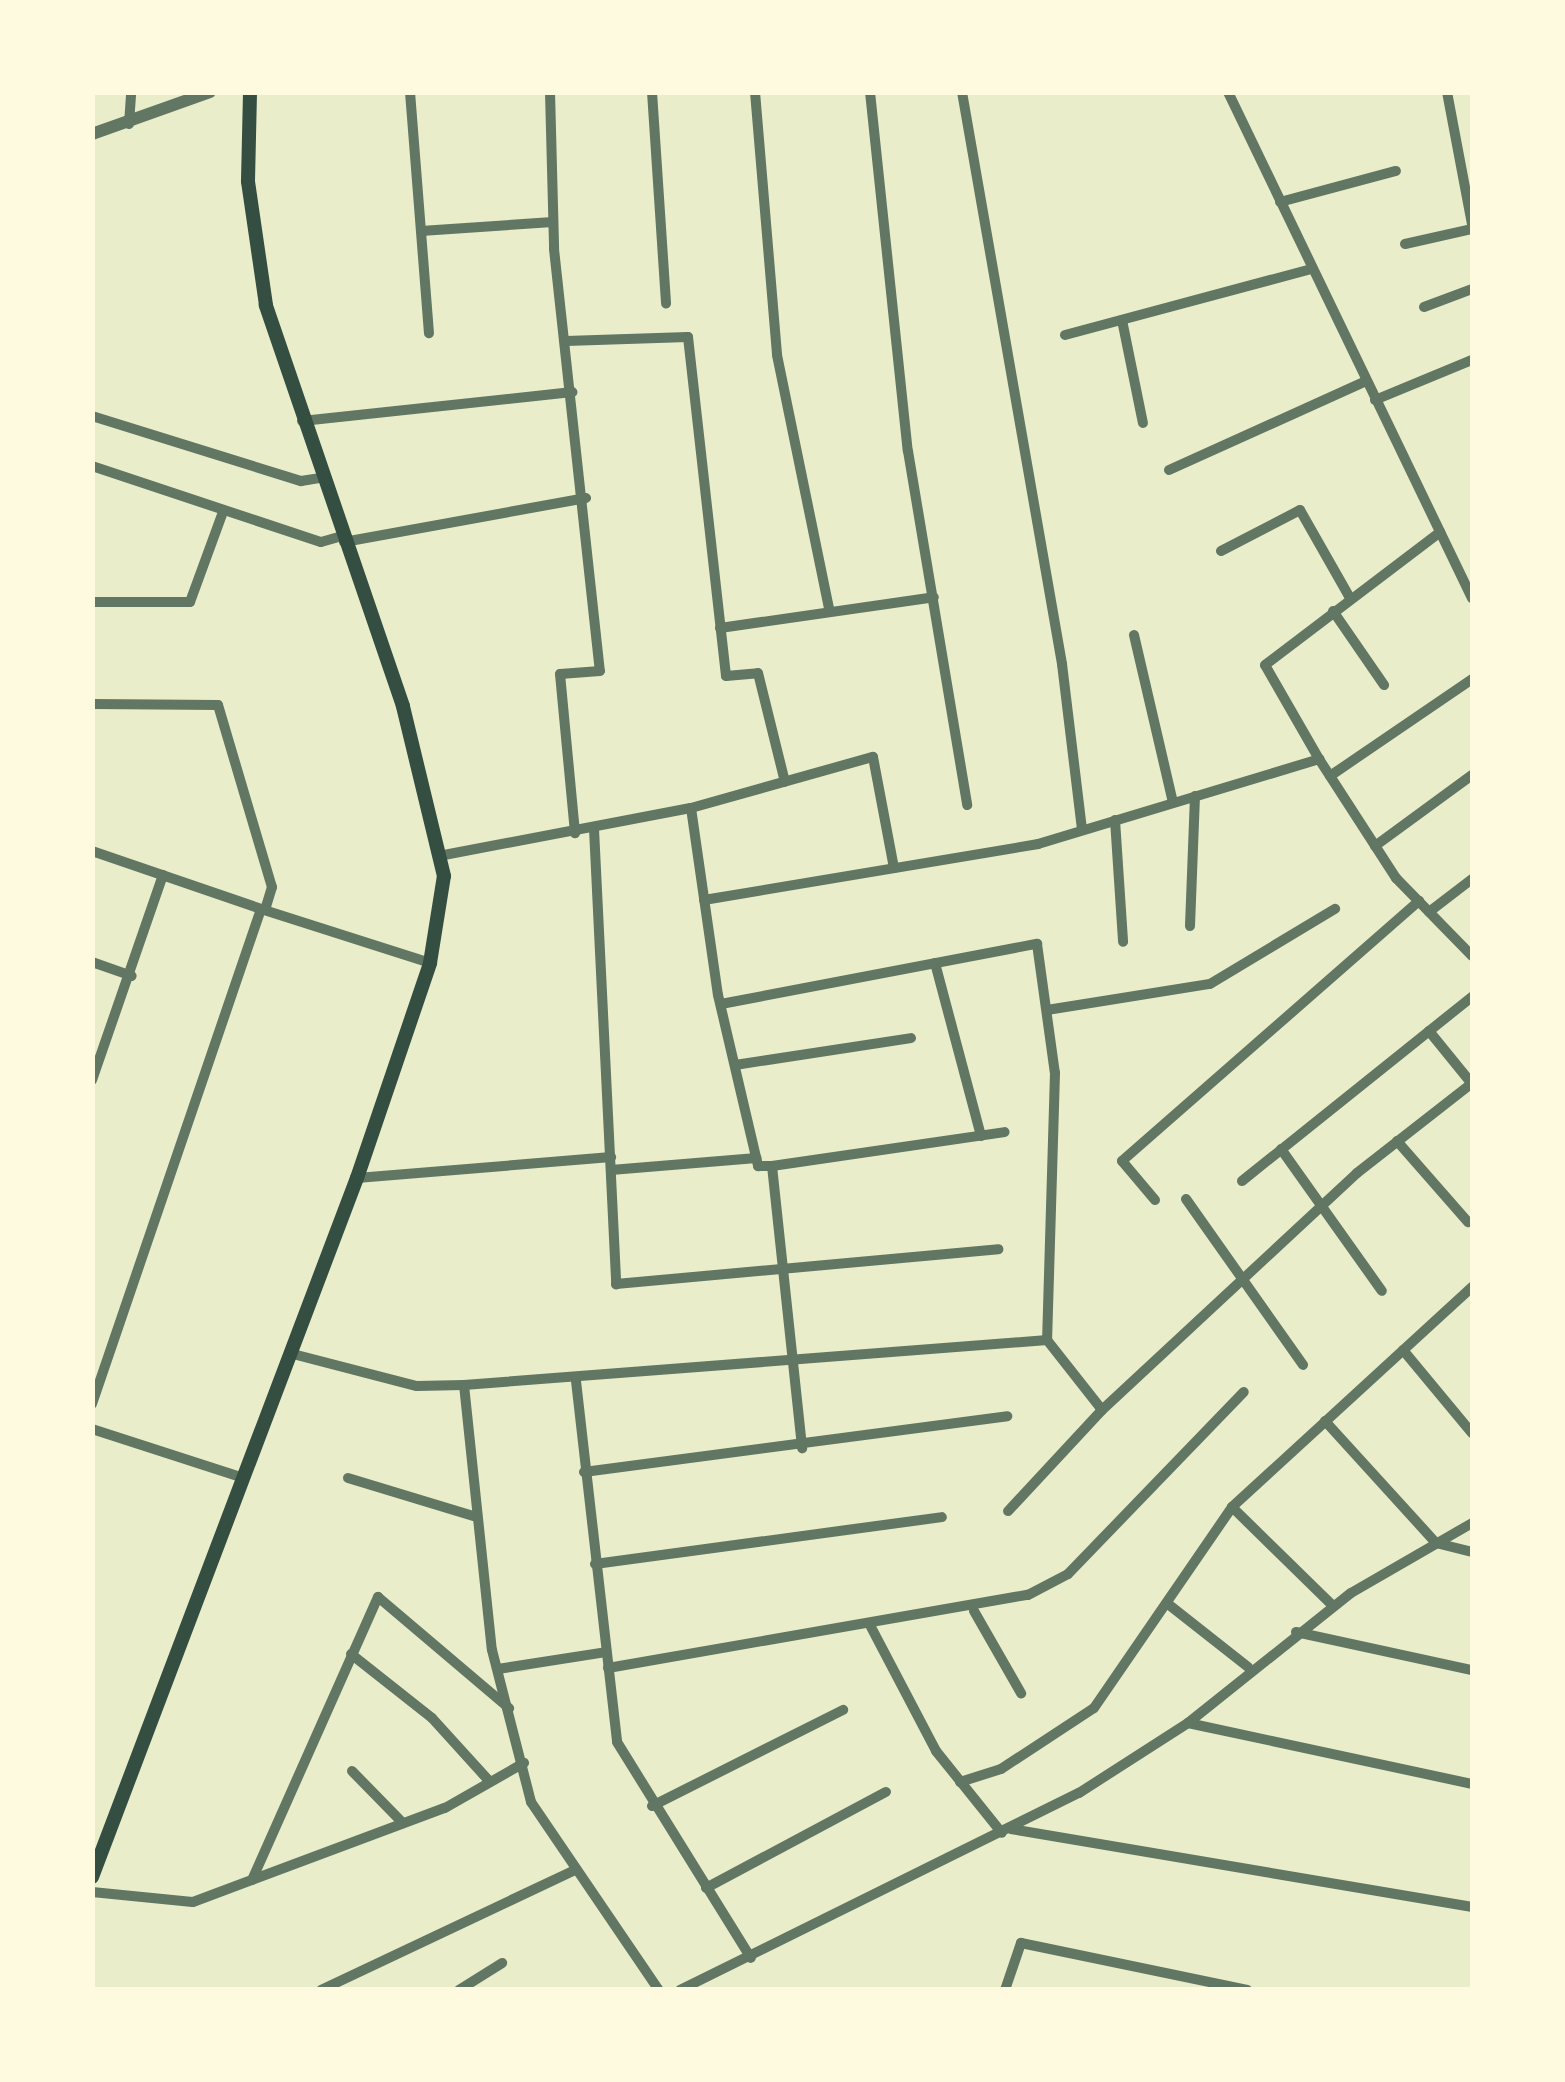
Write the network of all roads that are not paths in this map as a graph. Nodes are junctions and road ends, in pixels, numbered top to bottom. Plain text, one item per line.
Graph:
1 (131, 92) edge
2 (210, 92) edge
3 (250, 92) edge
4 (410, 92) edge
5 (550, 92) edge
6 (652, 92) edge
7 (754, 92) edge
8 (870, 92) edge
9 (962, 92) edge
10 (1228, 92) edge
11 (1447, 92) edge
12 (129, 124) junction
13 (92, 134) edge
14 (1396, 172) dead end
15 (1280, 202) junction
16 (553, 222) junction
17 (1472, 226) edge
18 (421, 231) junction
19 (1405, 244) dead end
20 (1312, 268) junction
21 (1472, 289) edge
22 (666, 304) dead end
23 (1424, 307) dead end
24 (1122, 320) junction
25 (429, 333) dead end
26 (1065, 335) dead end
27 (566, 341) junction
28 (1472, 360) edge
29 (1366, 382) junction
30 (572, 392) junction
31 (1374, 400) junction
32 (92, 416) edge
33 (302, 421) junction
34 (1143, 424) dead end
35 (92, 466) edge
36 (1169, 470) dead end
37 (321, 478) junction
38 (586, 498) junction
39 (223, 512) junction
40 (1440, 532) junction
41 (343, 539) junction
42 (1221, 550) dead end
43 (1472, 565) edge
44 (1460, 574) junction
45 (934, 597) junction
46 (1350, 598) junction
47 (1472, 598) edge
48 (92, 602) edge
49 (829, 609) junction
50 (1333, 611) junction
51 (720, 628) junction
52 (1134, 635) dead end
53 (1472, 680) edge
54 (1384, 685) dead end
55 (92, 704) edge
56 (1320, 759) junction
57 (1330, 776) junction
58 (1472, 776) edge
59 (785, 782) junction
60 (1195, 796) junction
61 (1173, 802) junction
62 (966, 805) dead end
63 (692, 808) junction
64 (1114, 820) junction
65 (594, 830) junction
66 (1082, 830) junction
67 (575, 833) junction
68 (1375, 846) junction
69 (92, 851) edge
70 (444, 856) junction
71 (894, 868) junction
72 (163, 876) junction
73 (1472, 878) edge
74 (704, 900) junction
75 (1419, 901) junction
76 (263, 909) junction
77 (1335, 909) dead end
78 (1429, 912) junction
79 (1190, 926) dead end
80 (1124, 942) dead end
81 (1472, 956) edge
82 (92, 962) edge
83 (430, 963) junction
84 (935, 963) junction
85 (132, 976) junction
86 (1472, 997) edge
87 (720, 1004) junction
88 (1046, 1010) junction
89 (1429, 1031) junction
90 (911, 1038) dead end
91 (735, 1065) junction
92 (94, 1073) edge
93 (1472, 1084) edge
94 (1005, 1132) dead end
95 (981, 1136) junction
96 (1398, 1141) junction
97 (1282, 1149) junction
98 (610, 1157) junction
99 (757, 1158) junction
100 (772, 1166) junction
101 (611, 1170) junction
102 (356, 1178) junction
103 (1242, 1181) dead end
104 (1186, 1199) dead end
105 (1155, 1200) dead end
106 (1318, 1209) junction
107 (1468, 1222) dead end
108 (998, 1249) dead end
109 (782, 1265) junction
110 (1242, 1280) junction
111 (1472, 1287) edge
112 (1382, 1291) dead end
113 (1047, 1340) junction
114 (1403, 1350) junction
115 (289, 1353) junction
116 (793, 1364) junction
117 (1303, 1365) dead end
118 (576, 1381) junction
119 (464, 1385) junction
120 (1244, 1392) dead end
121 (92, 1404) edge
122 (1102, 1410) junction
123 (1006, 1416) dead end
124 (1325, 1421) junction
125 (92, 1430) edge
126 (1472, 1432) edge
127 (802, 1448) junction
128 (584, 1472) junction
129 (241, 1477) junction
130 (348, 1478) dead end
131 (1232, 1507) junction
132 (1008, 1511) dead end
133 (473, 1516) junction
134 (942, 1517) dead end
135 (1472, 1523) edge
136 (1436, 1543) junction
137 (1472, 1552) edge
138 (596, 1564) junction
139 (1168, 1604) junction
140 (1333, 1606) junction
141 (974, 1611) junction
142 (871, 1626) junction
143 (1296, 1632) junction
144 (606, 1652) junction
145 (351, 1654) junction
146 (1248, 1667) junction
147 (608, 1668) junction
148 (498, 1670) junction
149 (1472, 1670) edge
150 (1021, 1693) dead end
151 (510, 1709) junction
152 (843, 1710) dead end
153 (1188, 1722) junction
154 (524, 1762) junction
155 (352, 1771) dead end
156 (490, 1782) junction
157 (960, 1782) junction
158 (1472, 1784) edge
159 (886, 1792) dead end
160 (652, 1806) junction
161 (404, 1823) junction
162 (1006, 1831) junction
163 (575, 1870) junction
164 (92, 1877) edge
165 (252, 1880) junction
166 (706, 1888) junction
167 (92, 1892) edge
168 (1472, 1908) edge
169 (750, 1958) junction
170 (502, 1964) dead end
171 (321, 1990) edge
172 (460, 1990) edge
173 (660, 1990) edge
174 (680, 1990) edge
175 (1005, 1990) edge
176 (1247, 1990) edge

1 - 12 street
2 - 12 street
3 - 33 main road
4 - 18 street
5 - 16 street
6 - 22 street
7 - 49 street
8 - 45 street
9 - 66 street
10 - 15 street
11 - 17 street
12 - 13 street
14 - 15 street
15 - 20 street
16 - 18 street
16 - 27 street
17 - 19 street
18 - 25 street
20 - 24 street
20 - 29 street
21 - 23 street
24 - 26 street
24 - 34 street
27 - 30 street
27 - 51 street
28 - 31 street
29 - 31 street
29 - 36 street
30 - 33 street
30 - 38 street
31 - 40 street
32 - 37 street
33 - 37 main road
35 - 39 street
37 - 41 main road
38 - 41 street
38 - 67 street
39 - 41 street
39 - 48 street
40 - 44 street
40 - 46 street
41 - 70 main road
42 - 46 street
43 - 44 street
44 - 47 street
45 - 49 street
45 - 62 street
46 - 50 street
49 - 51 street
50 - 54 street
50 - 56 street
51 - 59 street
52 - 61 street
53 - 57 street
55 - 76 street
56 - 57 street
56 - 60 street
57 - 68 street
58 - 68 street
59 - 63 street
59 - 71 street
60 - 61 street
60 - 79 street
61 - 64 street
63 - 65 street
63 - 74 street
64 - 66 street
64 - 80 street
65 - 67 street
65 - 98 street
66 - 71 street
67 - 70 street
68 - 75 street
69 - 72 street
70 - 83 main road
71 - 74 street
72 - 76 street
72 - 85 street
73 - 78 street
74 - 87 street
75 - 78 street
75 - 105 street
76 - 83 street
76 - 121 street
77 - 88 street
78 - 81 street
82 - 85 street
83 - 102 main road
84 - 87 street
84 - 88 street
84 - 95 street
85 - 92 street
86 - 89 street
87 - 91 street
88 - 113 street
89 - 93 street
89 - 97 street
90 - 91 street
91 - 99 street
93 - 96 street
94 - 95 street
95 - 100 street
96 - 106 street
96 - 107 street
97 - 103 street
97 - 106 street
98 - 101 street
98 - 102 street
99 - 100 street
99 - 101 street
100 - 109 street
101 - 109 street
102 - 115 main road
104 - 110 street
106 - 110 street
106 - 112 street
108 - 109 street
109 - 116 street
110 - 117 street
110 - 122 street
111 - 114 street
113 - 116 street
113 - 122 street
114 - 124 street
114 - 126 street
115 - 119 street
115 - 129 main road
116 - 118 street
116 - 127 street
118 - 119 street
118 - 128 street
119 - 133 street
120 - 141 street
122 - 132 street
123 - 127 street
124 - 131 street
124 - 136 street
125 - 129 street
127 - 128 street
128 - 138 street
129 - 164 main road
130 - 133 street
131 - 139 street
131 - 140 street
133 - 148 street
134 - 138 street
135 - 136 street
136 - 137 street
136 - 140 street
138 - 144 street
139 - 146 street
139 - 157 street
140 - 143 street
141 - 142 street
141 - 150 street
142 - 147 street
142 - 157 street
143 - 146 street
143 - 149 street
144 - 147 street
144 - 148 street
145 - 151 street
145 - 156 street
145 - 165 street
146 - 153 street
147 - 160 street
148 - 151 street
151 - 154 street
152 - 160 street
153 - 158 street
153 - 162 street
154 - 156 street
154 - 163 street
155 - 161 street
156 - 161 street
157 - 162 street
159 - 166 street
160 - 166 street
161 - 165 street
162 - 168 street
162 - 169 street
163 - 171 street
163 - 173 street
165 - 167 street
166 - 169 street
169 - 174 street
170 - 172 street
175 - 176 street

